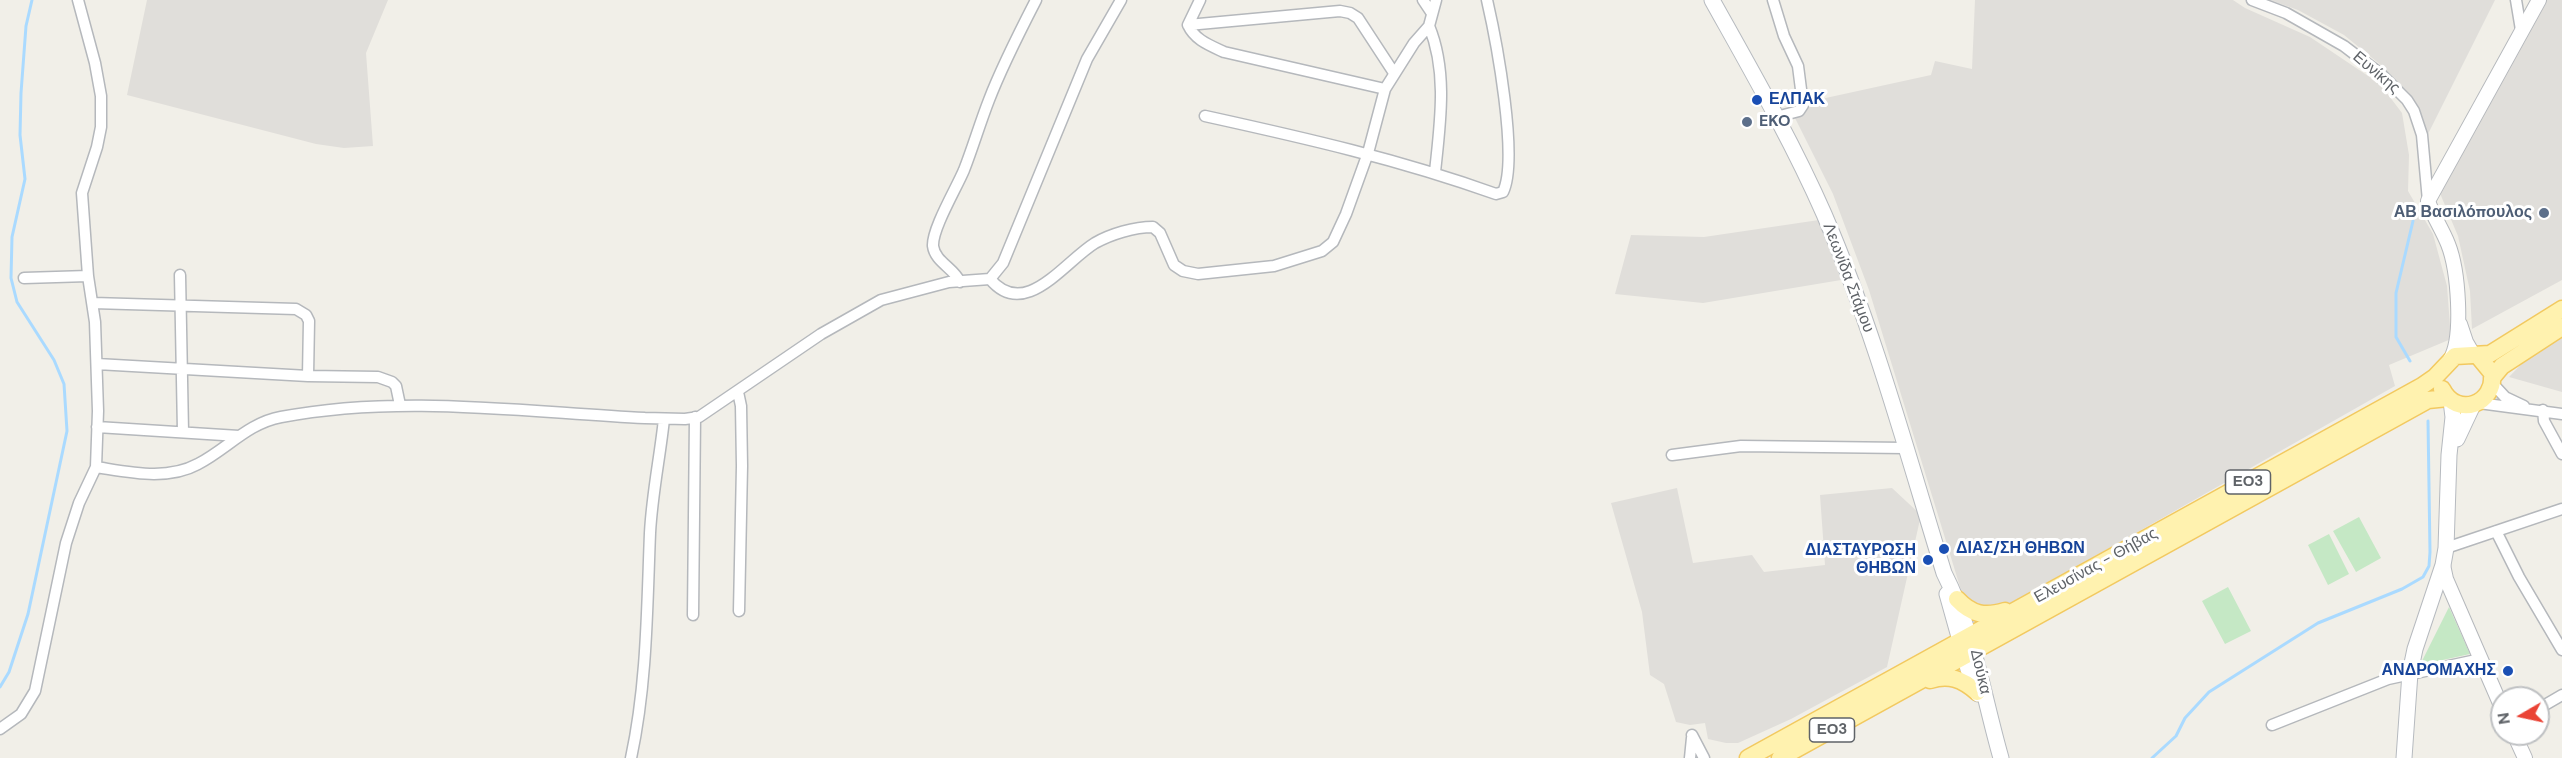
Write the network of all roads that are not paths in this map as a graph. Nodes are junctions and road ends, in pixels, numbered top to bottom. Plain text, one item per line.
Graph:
1 (78, 0) edge
2 (1036, 0) edge
3 (1121, 0) edge
4 (1200, 0) edge
5 (1423, 0) edge
6 (1436, 0) edge
7 (1487, 0) edge
8 (1712, 0) edge
9 (1773, 0) edge
10 (2252, 0) edge
11 (2516, 0) edge
12 (2539, 0) edge
13 (1431, 12) junction
14 (1188, 25) junction
15 (1429, 26) junction
16 (2521, 30) junction
17 (1394, 73) junction
18 (1385, 89) junction
19 (1205, 116) dead end
20 (1776, 117) junction
21 (1368, 153) junction
22 (1435, 172) junction
23 (2428, 201) junction
24 (180, 275) dead end
25 (88, 276) junction
26 (24, 278) dead end
27 (990, 279) junction
28 (960, 282) junction
29 (93, 303) junction
30 (182, 307) junction
31 (2562, 309) edge
32 (2457, 312) junction
33 (2562, 327) edge
34 (2476, 355) junction
35 (97, 364) junction
36 (2446, 365) junction
37 (183, 370) junction
38 (308, 376) junction
39 (2492, 381) junction
40 (738, 392) junction
41 (2449, 399) junction
42 (2476, 404) junction
43 (400, 405) junction
44 (2530, 408) junction
45 (2543, 410) junction
46 (2562, 414) edge
47 (695, 417) junction
48 (664, 419) junction
49 (97, 427) junction
50 (183, 432) junction
51 (239, 436) junction
52 (1905, 448) junction
53 (2562, 454) edge
54 (1672, 455) dead end
55 (96, 467) junction
56 (2449, 471) junction
57 (2562, 509) edge
58 (2496, 531) junction
59 (2446, 548) junction
60 (2443, 565) junction
61 (1944, 573) junction
62 (1957, 599) junction
63 (2029, 604) junction
64 (739, 610) dead end
65 (693, 615) dead end
66 (1968, 646) junction
67 (2562, 650) edge
68 (2481, 659) junction
69 (2410, 673) junction
70 (2493, 686) edge
71 (1909, 687) junction
72 (1977, 692) junction
73 (1987, 710) junction
74 (2272, 725) dead end
75 (0, 729) edge
76 (632, 758) edge
77 (1690, 758) edge
78 (1704, 758) edge
79 (1748, 758) edge
80 (1780, 758) edge
81 (2001, 758) edge
82 (2404, 758) edge

1 - 25 street
2 - 28 street
3 - 27 street
4 - 14 street
5 - 13 street
6 - 13 street
7 - 22 street
8 - 20 main road, Λεωνίδα Στάμου
9 - 20 street
10 - 23 street, Ευνίκης
11 - 16 street
12 - 16 street
13 - 15 street
14 - 17 street
14 - 18 street
15 - 17 street
15 - 22 street
16 - 23 street
17 - 18 street
18 - 21 street
19 - 21 street
20 - 52 main road, Λεωνίδα Στάμου
21 - 22 street
21 - 27 street
23 - 32 street
24 - 30 street
25 - 26 street
25 - 29 street
27 - 28 street
28 - 40 street
29 - 30 street
29 - 35 street
30 - 37 street
30 - 38 street
31 - 34 main road, Ελευσίνας - Θήβας / ΕΟ3
32 - 34 street
32 - 36 street
33 - 39 main road
34 - 36 main road, Ελευσίνας - Θήβας / ΕΟ3
34 - 39 main road
35 - 37 street
35 - 49 street
36 - 41 main road
36 - 63 main road, Ελευσίνας - Θήβας / ΕΟ3
37 - 38 street
37 - 50 street
38 - 43 street
39 - 42 main road
39 - 44 street
40 - 47 street
40 - 64 street
41 - 42 main road, Ελευσίνας - Θήβας / ΕΟ3
41 - 56 main road
41 - 66 main road, Ελευσίνας - Θήβας / ΕΟ3
42 - 44 street
42 - 56 main road
43 - 48 street
43 - 51 street
44 - 45 street
45 - 46 street
45 - 53 street
47 - 48 street
47 - 65 street
48 - 76 street
49 - 50 street
49 - 55 street
50 - 51 street
51 - 55 street
52 - 54 street
52 - 61 main road, Λεωνίδα Στάμου
55 - 75 street
56 - 59 main road
57 - 58 street
58 - 59 street
58 - 67 street
59 - 60 main road
60 - 68 street
60 - 69 main road
61 - 62 main road, Λεωνίδα Στάμου
61 - 66 main road, Λεωνίδα Στάμου
62 - 63 main road, ΕΟ3
62 - 66 main road, Λεωνίδα Στάμου
63 - 66 main road, Ελευσίνας - Θήβας / ΕΟ3
66 - 71 main road, Ελευσίνας - Θήβας / ΕΟ3
66 - 72 main road, Δούκα
66 - 73 main road, Δούκα
66 - 79 main road, Ελευσίνας - Θήβας / ΕΟ3
68 - 69 street
68 - 70 street
69 - 74 street
69 - 82 main road
71 - 72 main road, ΕΟ3
71 - 80 main road, Ελευσίνας - Θήβας / ΕΟ3
72 - 73 main road, Δούκα
73 - 81 main road, Δούκα
77 - 78 street

